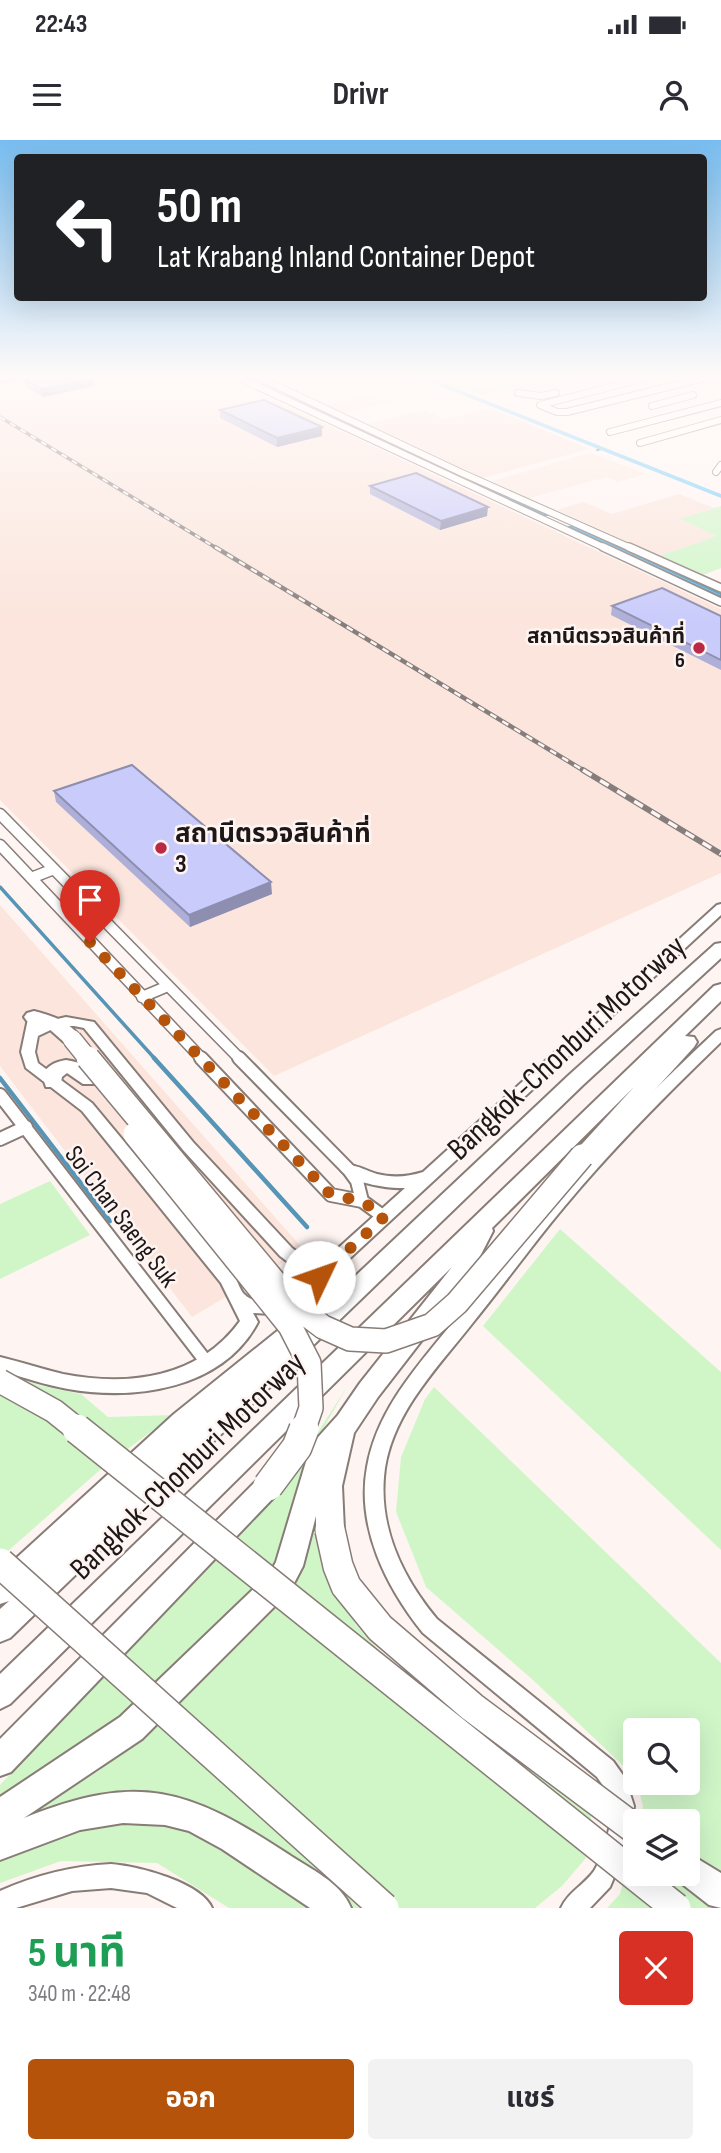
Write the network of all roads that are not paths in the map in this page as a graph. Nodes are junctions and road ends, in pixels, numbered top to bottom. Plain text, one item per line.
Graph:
1 (410, 458) edge
2 (429, 458) edge
3 (721, 465) edge
4 (716, 472) dead end
5 (721, 588) edge
6 (721, 602) edge
7 (0, 814) edge
8 (0, 845) edge
9 (54, 869) junction
10 (31, 878) junction
11 (721, 908) edge
12 (721, 948) edge
13 (168, 986) junction
14 (721, 990) edge
15 (721, 996) edge
16 (142, 997) junction
17 (54, 1023) junction
18 (32, 1025) joint
19 (721, 1034) edge
20 (579, 1077) junction
21 (53, 1082) junction
22 (0, 1095) edge
23 (26, 1128) junction
24 (0, 1139) edge
25 (349, 1170) junction
26 (435, 1173) junction
27 (362, 1201) junction
28 (491, 1215) junction
29 (384, 1217) junction
30 (337, 1262) junction
31 (240, 1300) junction
32 (0, 1364) edge
33 (208, 1364) junction
34 (0, 1381) edge
35 (347, 1423) junction
36 (155, 1447) junction
37 (0, 1563) edge
38 (0, 1575) edge
39 (0, 1591) edge
40 (0, 1628) edge
41 (0, 1694) edge
42 (0, 1761) edge
43 (0, 1815) edge
44 (623, 1820) edge
45 (0, 1844) edge
46 (700, 1877) edge
47 (721, 1893) edge
48 (0, 1903) edge
49 (200, 1908) edge
50 (335, 1908) edge
51 (384, 1908) edge
52 (573, 1908) edge
53 (676, 1908) edge

1 - 6 street
2 - 5 street
3 - 4 street
7 - 9 street
8 - 10 street
9 - 10 street
9 - 13 street
10 - 16 street
11 - 26 main road
12 - 20 highway, Bangkok-Chonburi Motorway
13 - 16 street
13 - 25 street
14 - 28 highway, Bangkok-Chonburi Motorway
15 - 17 highway, bridge
16 - 27 street
17 - 18 highway
17 - 30 main road
18 - 21 main road
19 - 52 main road
20 - 36 highway
20 - 40 highway, Bangkok-Chonburi Motorway
21 - 31 main road
21 - 42 highway, bridge
22 - 23 street, Soi Chan Saeng Suk
23 - 24 street
23 - 33 street, Soi Chan Saeng Suk
25 - 26 main road
25 - 27 street
26 - 29 main road
27 - 29 street
28 - 35 highway
28 - 41 highway, Bangkok-Chonburi Motorway
29 - 30 main road
30 - 31 main road
31 - 33 main road
32 - 33 main road
34 - 53 highway, bridge
35 - 43 highway
35 - 44 highway, bridge
36 - 38 highway
36 - 39 highway
37 - 51 highway, bridge
45 - 50 highway
46 - 47 highway
48 - 49 main road

